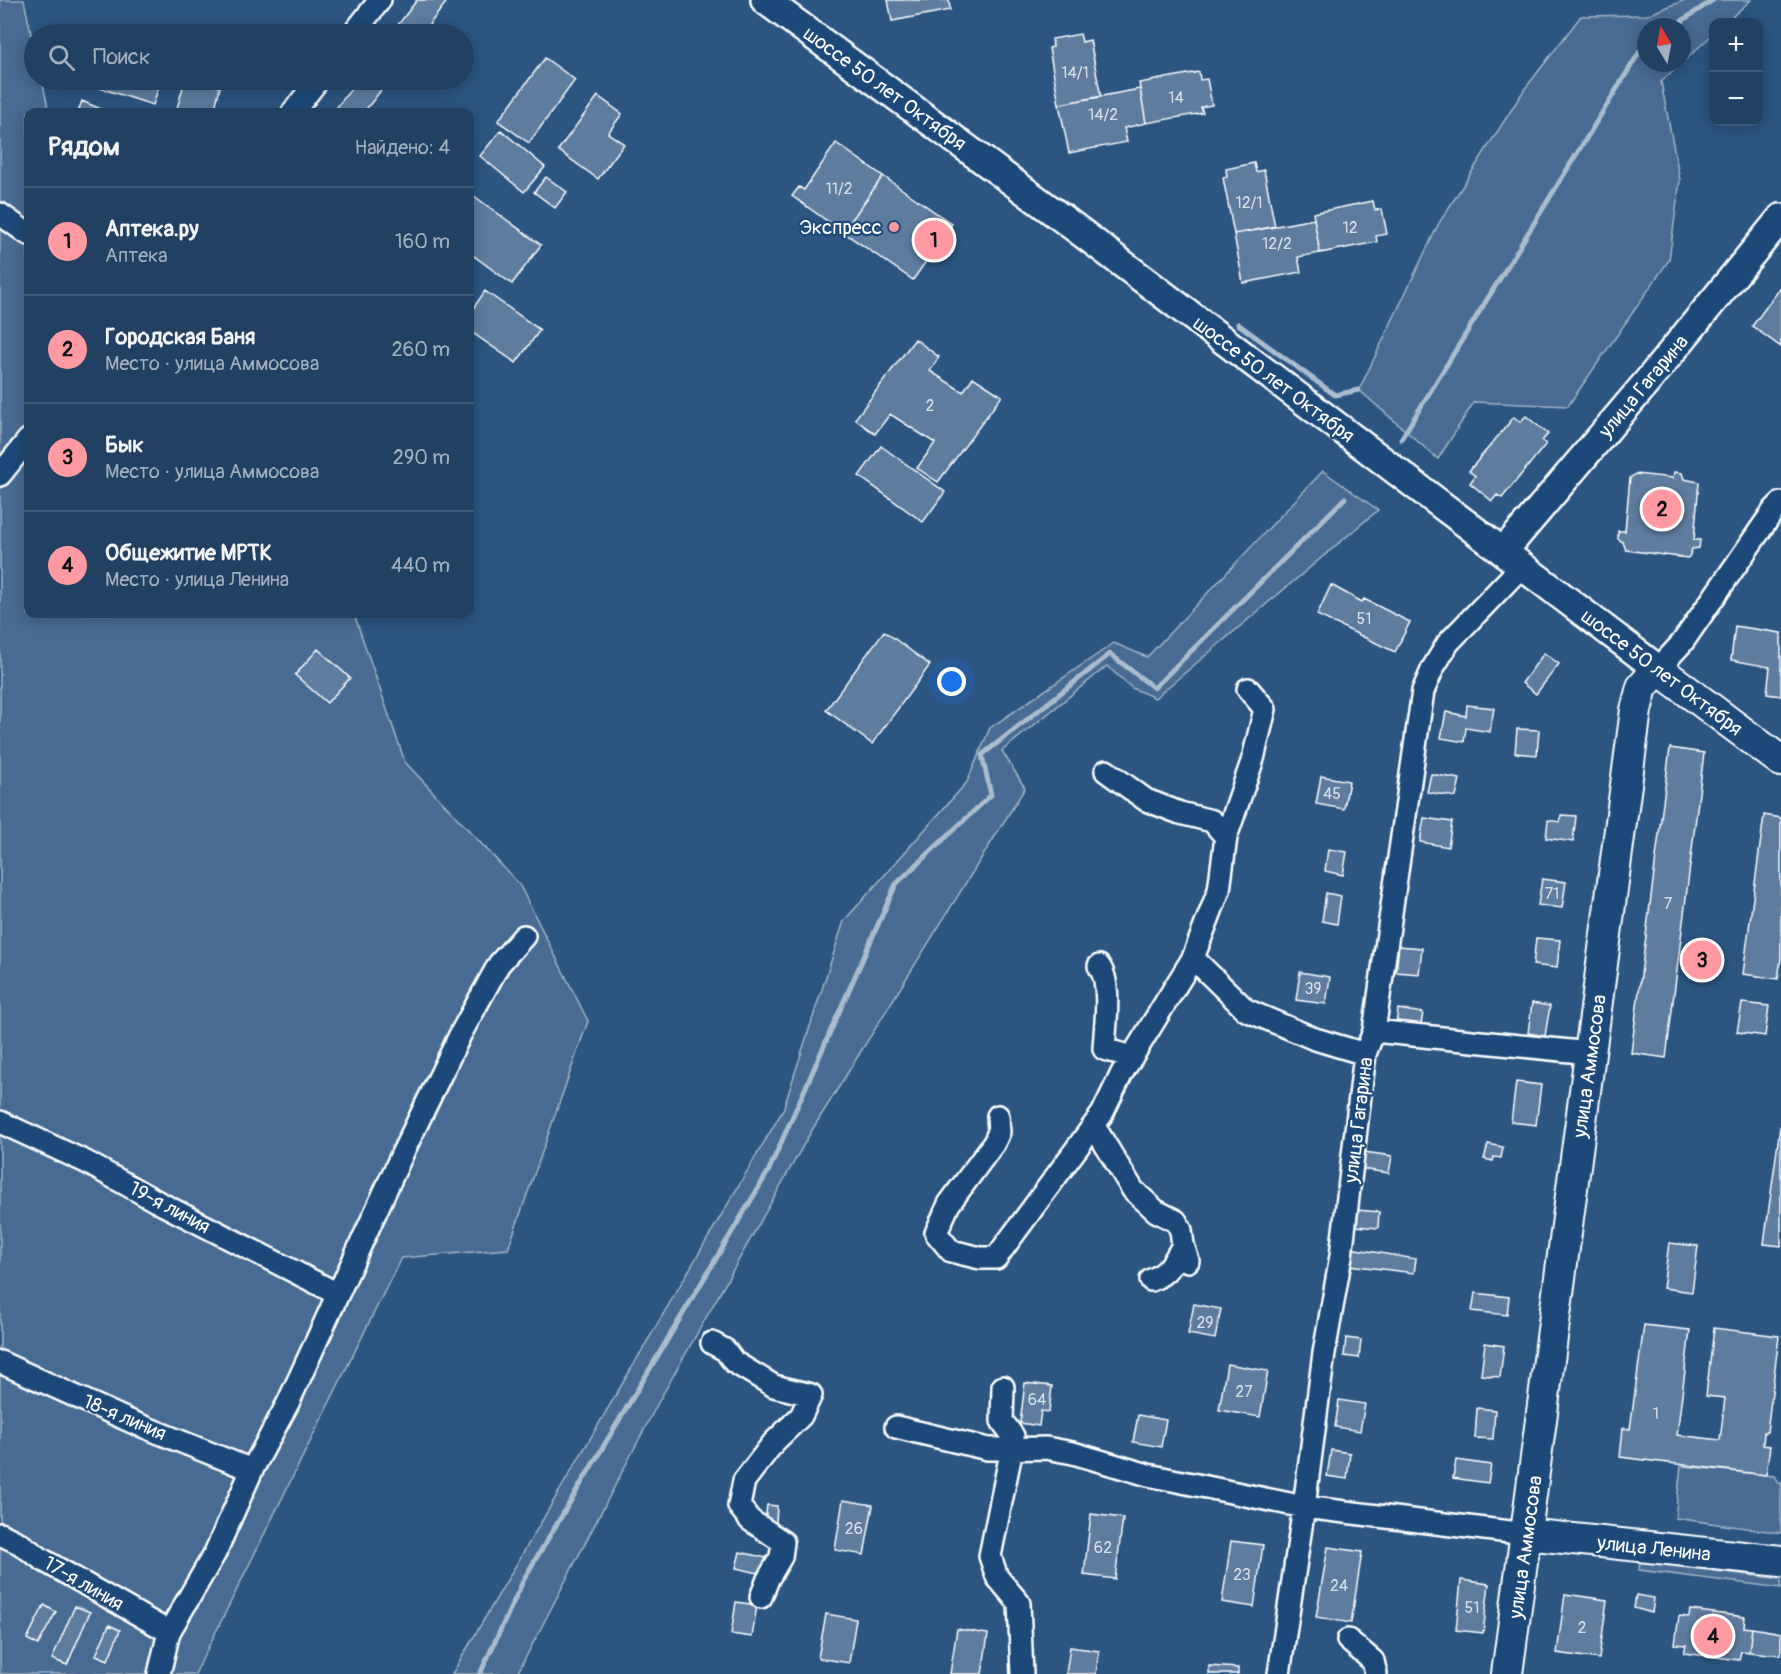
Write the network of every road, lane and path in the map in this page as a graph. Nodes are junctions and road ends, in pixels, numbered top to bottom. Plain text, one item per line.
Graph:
1 (380, 0) edge
2 (765, 0) edge
3 (361, 24) edge
4 (310, 90) edge
5 (296, 108) edge
6 (0, 214) edge
7 (1781, 218) edge
8 (24, 231) edge
9 (24, 444) edge
10 (1, 470) edge
11 (1781, 503) edge
12 (1513, 559) junction
13 (1658, 669) junction
14 (1248, 688) dead end
15 (1781, 761) edge
16 (1106, 771) dead end
17 (1226, 837) junction
18 (524, 936) dead end
19 (1194, 958) junction
20 (1099, 966) dead end
21 (1374, 1031) junction
22 (1590, 1053) junction
23 (1365, 1054) junction
24 (1132, 1057) junction
25 (998, 1116) dead end
26 (0, 1122) edge
27 (1094, 1126) junction
28 (1151, 1280) dead end
29 (338, 1294) junction
30 (712, 1343) dead end
31 (0, 1362) edge
32 (1003, 1387) dead end
33 (896, 1427) dead end
34 (1012, 1448) junction
35 (252, 1470) junction
36 (1304, 1507) junction
37 (0, 1534) edge
38 (1526, 1534) junction
39 (1781, 1561) edge
40 (760, 1597) dead end
41 (169, 1632) junction
42 (1348, 1640) dead end
43 (159, 1674) edge
44 (1022, 1674) edge
45 (1279, 1674) edge
46 (1376, 1674) edge
47 (1507, 1674) edge

1 - 3 street
2 - 12 street, шоссе 50 лет Октября
4 - 5 street
6 - 8 street
7 - 12 street, улица Гагарина
9 - 10 street
11 - 13 street, улица Аммосова
12 - 13 street, шоссе 50 лет Октября
12 - 21 street, улица Гагарина
13 - 15 main road, шоссе 50 лет Октября
13 - 22 main road, улица Аммосова
14 - 17 street
16 - 17 street
17 - 19 street
18 - 29 street
19 - 23 street
19 - 24 street
20 - 24 street
21 - 22 street
21 - 23 street, улица Гагарина
22 - 38 main road, улица Аммосова
23 - 36 street, улица Гагарина
24 - 27 street
25 - 27 street
26 - 29 street, 19-я линия
27 - 28 street
29 - 35 street
30 - 40 street
31 - 35 street, 18-я линия
32 - 34 street
33 - 34 street
34 - 36 street
34 - 44 street
35 - 41 street
36 - 38 street
36 - 45 street, улица Гагарина
37 - 41 street, 17-я линия
38 - 39 main road, улица Ленина
38 - 47 main road, улица Аммосова
41 - 43 street
42 - 46 street

